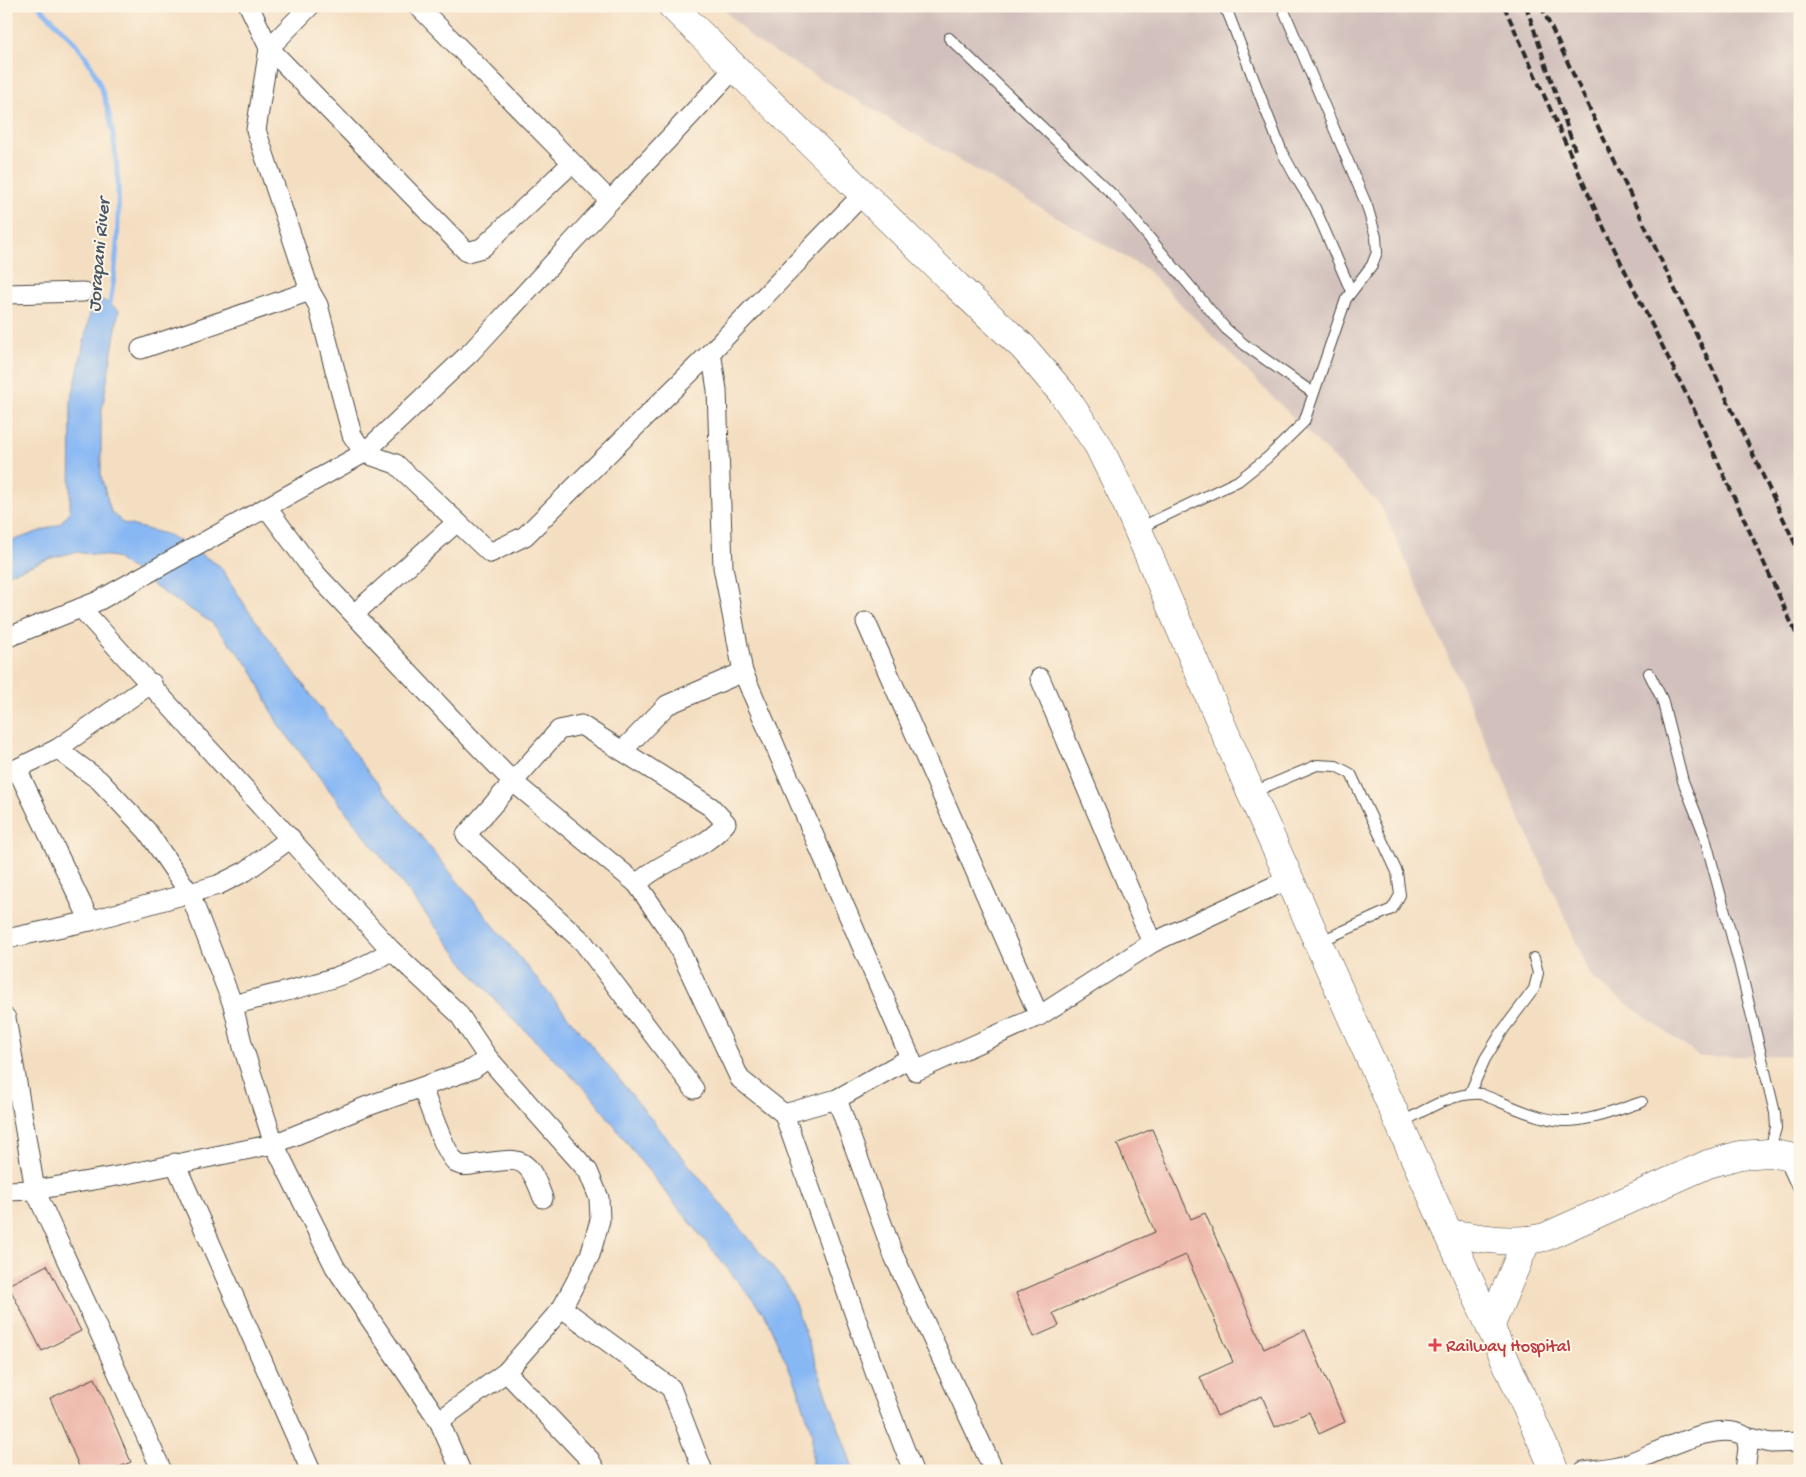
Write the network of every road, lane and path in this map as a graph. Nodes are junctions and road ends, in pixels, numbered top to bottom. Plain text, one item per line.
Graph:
1 (249, 6) edge
2 (310, 6) edge
3 (418, 6) edge
4 (672, 6) edge
5 (1222, 6) edge
6 (1282, 6) edge
7 (949, 38) dead end
8 (269, 48) junction
9 (734, 68) junction
10 (572, 164) junction
11 (863, 194) junction
12 (610, 201) junction
13 (310, 291) junction
14 (1351, 291) junction
15 (83, 292) dead end
16 (6, 294) edge
17 (141, 349) dead end
18 (711, 352) junction
19 (1313, 393) junction
20 (364, 453) junction
21 (267, 508) junction
22 (457, 522) junction
23 (1137, 529) junction
24 (90, 604) junction
25 (354, 614) junction
26 (866, 622) dead end
27 (6, 638) edge
28 (743, 672) junction
29 (1649, 673) dead end
30 (1040, 678) dead end
31 (152, 683) junction
32 (57, 749) junction
33 (622, 751) junction
34 (12, 771) edge
35 (512, 781) junction
36 (1251, 793) junction
37 (291, 838) junction
38 (1289, 879) junction
39 (637, 884) junction
40 (190, 894) junction
41 (90, 921) junction
42 (6, 939) edge
43 (1152, 943) junction
44 (1318, 943) junction
45 (391, 950) junction
46 (1534, 958) dead end
47 (233, 1005) junction
48 (1039, 1016) junction
49 (7, 1023) edge
50 (488, 1058) junction
51 (910, 1058) junction
52 (422, 1088) junction
53 (694, 1089) dead end
54 (1470, 1093) junction
55 (837, 1099) junction
56 (1642, 1102) dead end
57 (784, 1114) junction
58 (1399, 1124) junction
59 (274, 1144) junction
60 (1785, 1156) edge
61 (175, 1163) junction
62 (1800, 1183) edge
63 (35, 1190) junction
64 (6, 1191) edge
65 (543, 1198) dead end
66 (1448, 1233) junction
67 (1526, 1242) junction
68 (562, 1308) junction
69 (1490, 1327) junction
70 (506, 1372) junction
71 (439, 1421) junction
72 (1746, 1438) junction
73 (1800, 1442) edge
74 (698, 1469) edge
75 (162, 1471) edge
76 (311, 1471) edge
77 (461, 1471) edge
78 (596, 1471) edge
79 (913, 1471) edge
80 (994, 1471) edge
81 (1555, 1471) edge
82 (1584, 1471) edge
83 (1745, 1471) edge

1 - 8 street
2 - 8 street
3 - 10 street
4 - 9 main road
5 - 14 lane
6 - 14 lane
7 - 19 lane
8 - 10 street
8 - 13 street
9 - 11 main road
9 - 12 street
10 - 12 street
11 - 18 street
11 - 23 main road
12 - 20 street
13 - 17 street
13 - 20 street
14 - 19 lane
15 - 16 street
18 - 22 street
18 - 28 street
19 - 23 lane
20 - 21 street
20 - 22 street
21 - 24 street
21 - 25 street
22 - 25 street
23 - 36 main road
24 - 27 street
24 - 31 street
25 - 35 street
26 - 48 street
28 - 33 street
28 - 51 street
29 - 60 lane
30 - 43 street
31 - 32 street
31 - 37 street
32 - 34 street
32 - 40 street
33 - 35 street
33 - 39 street
34 - 41 street
35 - 39 street
35 - 53 street
36 - 38 main road
36 - 44 lane
37 - 40 street
37 - 45 street
38 - 43 street
38 - 44 main road
39 - 57 street
40 - 41 street
40 - 47 street
41 - 42 street
43 - 48 street
44 - 58 main road
45 - 47 street
45 - 50 street
46 - 54 lane
47 - 59 street
48 - 51 street
49 - 63 street
50 - 52 street
50 - 68 street
51 - 55 street
52 - 59 street
52 - 65 street
54 - 56 lane
54 - 58 lane
55 - 57 street
55 - 80 street
57 - 79 street
58 - 66 main road
59 - 61 street
59 - 71 street
60 - 62 street
60 - 67 main road
61 - 63 street
61 - 76 street
63 - 64 street
63 - 75 street
66 - 67 main road
66 - 69 main road
67 - 69 main road
68 - 70 street
68 - 74 street
69 - 81 main road
70 - 71 street
70 - 78 street
71 - 77 street
72 - 73 street
72 - 82 street
72 - 83 street

